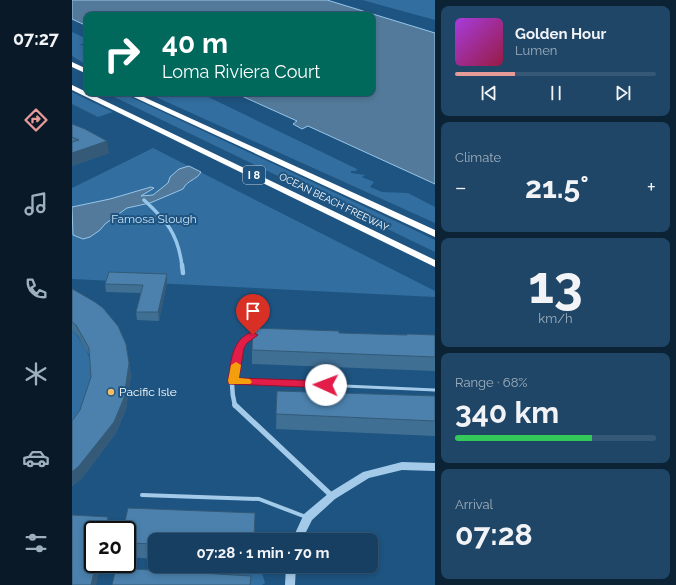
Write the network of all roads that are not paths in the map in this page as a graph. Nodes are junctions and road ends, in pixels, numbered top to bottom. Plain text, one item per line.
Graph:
1 (72, 64) edge
2 (84, 70) edge
3 (72, 87) edge
4 (84, 93) edge
5 (90, 96) edge
6 (136, 96) edge
7 (435, 234) edge
8 (435, 264) edge
9 (260, 333) edge
10 (233, 381) junction
11 (435, 390) edge
12 (435, 467) edge
13 (142, 495) dead end
14 (332, 496) junction
15 (308, 517) junction
16 (300, 533) edge
17 (291, 573) edge
18 (290, 585) edge

1 - 2 highway
3 - 4 highway, OCEAN BEACH FREEWAY / I 8
5 - 8 highway, OCEAN BEACH FREEWAY / I 8
6 - 7 highway, OCEAN BEACH FREEWAY / I 8
9 - 10 street
10 - 11 lane
10 - 14 street
12 - 14 street
13 - 15 lane
14 - 15 street
15 - 16 street
17 - 18 street

